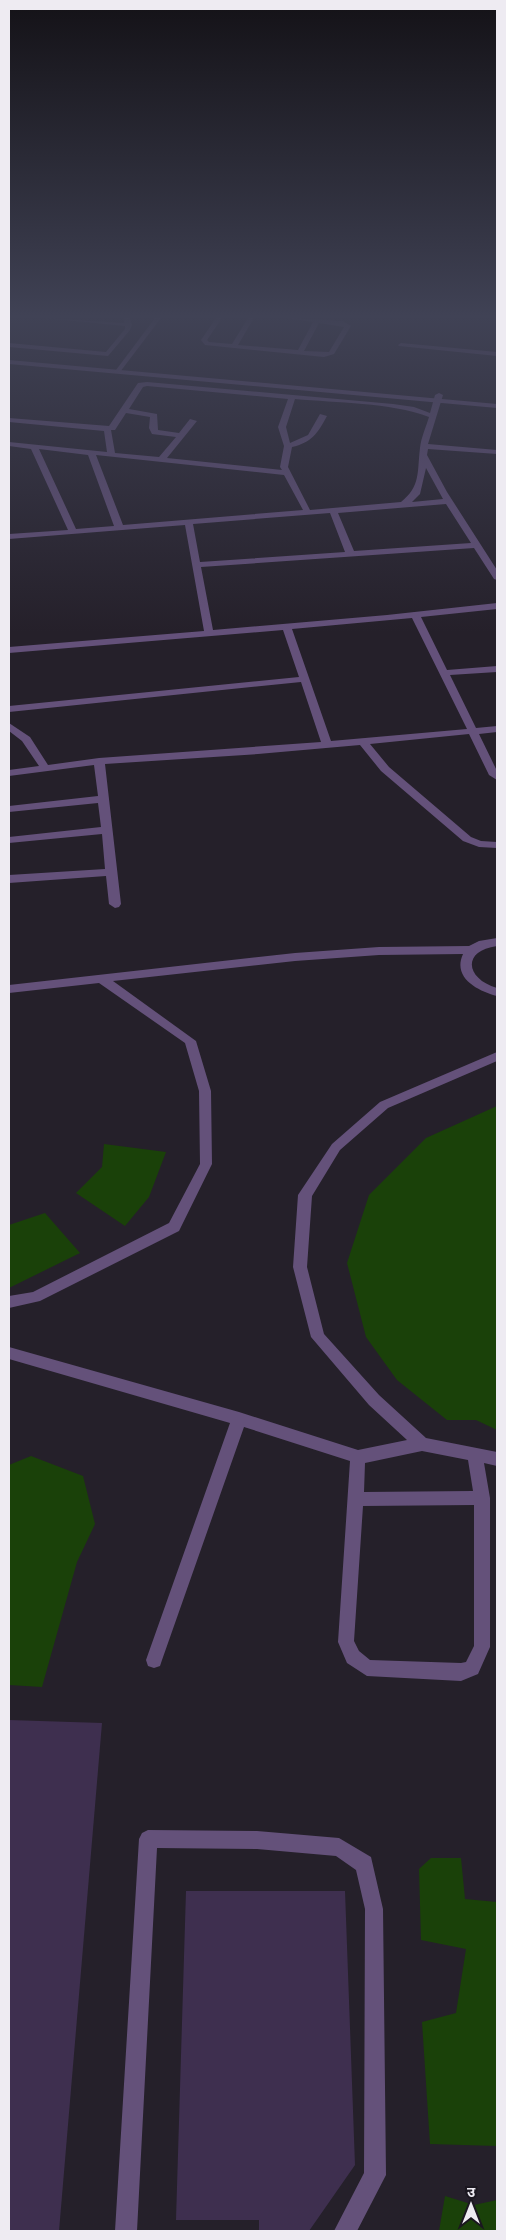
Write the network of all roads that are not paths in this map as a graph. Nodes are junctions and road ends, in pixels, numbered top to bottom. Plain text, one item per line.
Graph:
1 (37, 423) edge
2 (116, 423) edge
3 (153, 423) edge
4 (192, 423) edge
5 (284, 423) edge
6 (319, 423) edge
7 (430, 423) edge
8 (107, 429) junction
9 (181, 435) junction
10 (9, 444) edge
11 (288, 446) junction
12 (34, 447) junction
13 (424, 450) junction
14 (497, 452) edge
15 (92, 454) junction
16 (112, 456) junction
17 (160, 461) junction
18 (286, 473) junction
19 (430, 493) junction
20 (449, 501) junction
21 (404, 504) junction
22 (333, 511) junction
23 (308, 513) junction
24 (188, 521) junction
25 (119, 527) junction
26 (73, 531) junction
27 (9, 536) edge
28 (477, 545) junction
29 (351, 555) junction
30 (196, 565) junction
31 (497, 576) edge
32 (497, 606) edge
33 (415, 615) junction
34 (287, 627) junction
35 (209, 634) junction
36 (9, 650) edge
37 (497, 669) edge
38 (444, 673) junction
39 (305, 679) junction
40 (9, 710) edge
41 (9, 726) edge
42 (497, 729) edge
43 (473, 731) junction
44 (362, 741) junction
45 (327, 744) junction
46 (99, 761) junction
47 (46, 769) junction
48 (9, 773) edge
49 (497, 777) edge
50 (104, 799) junction
51 (9, 809) edge
52 (106, 830) junction
53 (9, 840) edge
54 (497, 845) edge
55 (111, 872) junction
56 (9, 879) edge
57 (115, 904) dead end
58 (497, 942) edge
59 (471, 950) junction
60 (102, 978) junction
61 (9, 989) edge
62 (497, 992) edge
63 (497, 1056) edge
64 (9, 1302) edge
65 (9, 1353) edge
66 (239, 1419) junction
67 (422, 1444) junction
68 (475, 1456) junction
69 (358, 1457) junction
70 (497, 1459) edge
71 (482, 1498) junction
72 (354, 1500) junction
73 (154, 1660) dead end
74 (126, 2231) edge
75 (345, 2231) edge

1 - 8 street
2 - 8 street
3 - 9 street
4 - 9 street
5 - 11 street
6 - 11 street
7 - 13 street
8 - 16 street
9 - 17 street
10 - 12 street
11 - 18 street
12 - 15 street
12 - 26 street
13 - 14 street
13 - 19 street
13 - 19 street
15 - 16 street
15 - 25 street
16 - 17 street
17 - 18 street
18 - 23 street
19 - 20 street
19 - 21 street
20 - 21 street
20 - 28 street
21 - 22 street
22 - 23 street
22 - 29 street
23 - 24 street
24 - 25 street
24 - 30 street
25 - 26 street
26 - 27 street
28 - 29 street
28 - 31 street
29 - 30 street
30 - 35 street
32 - 33 street
33 - 34 street
33 - 38 street
34 - 35 street
34 - 39 street
35 - 36 street
37 - 38 street
38 - 43 street
39 - 40 street
39 - 45 street
41 - 47 street
42 - 43 street
43 - 44 street
43 - 49 street
44 - 45 street
44 - 54 street
45 - 46 street
46 - 47 street
46 - 50 street
47 - 48 street
50 - 51 street
50 - 52 street
52 - 53 street
52 - 55 street
55 - 56 street
55 - 57 street
58 - 59 lane
59 - 60 lane
59 - 62 lane
60 - 61 lane
60 - 64 lane
63 - 67 lane
65 - 66 lane
66 - 69 lane
66 - 73 lane
67 - 68 lane
67 - 69 lane
68 - 70 lane
68 - 71 lane
69 - 72 lane
71 - 72 lane
71 - 72 lane
74 - 75 lane

